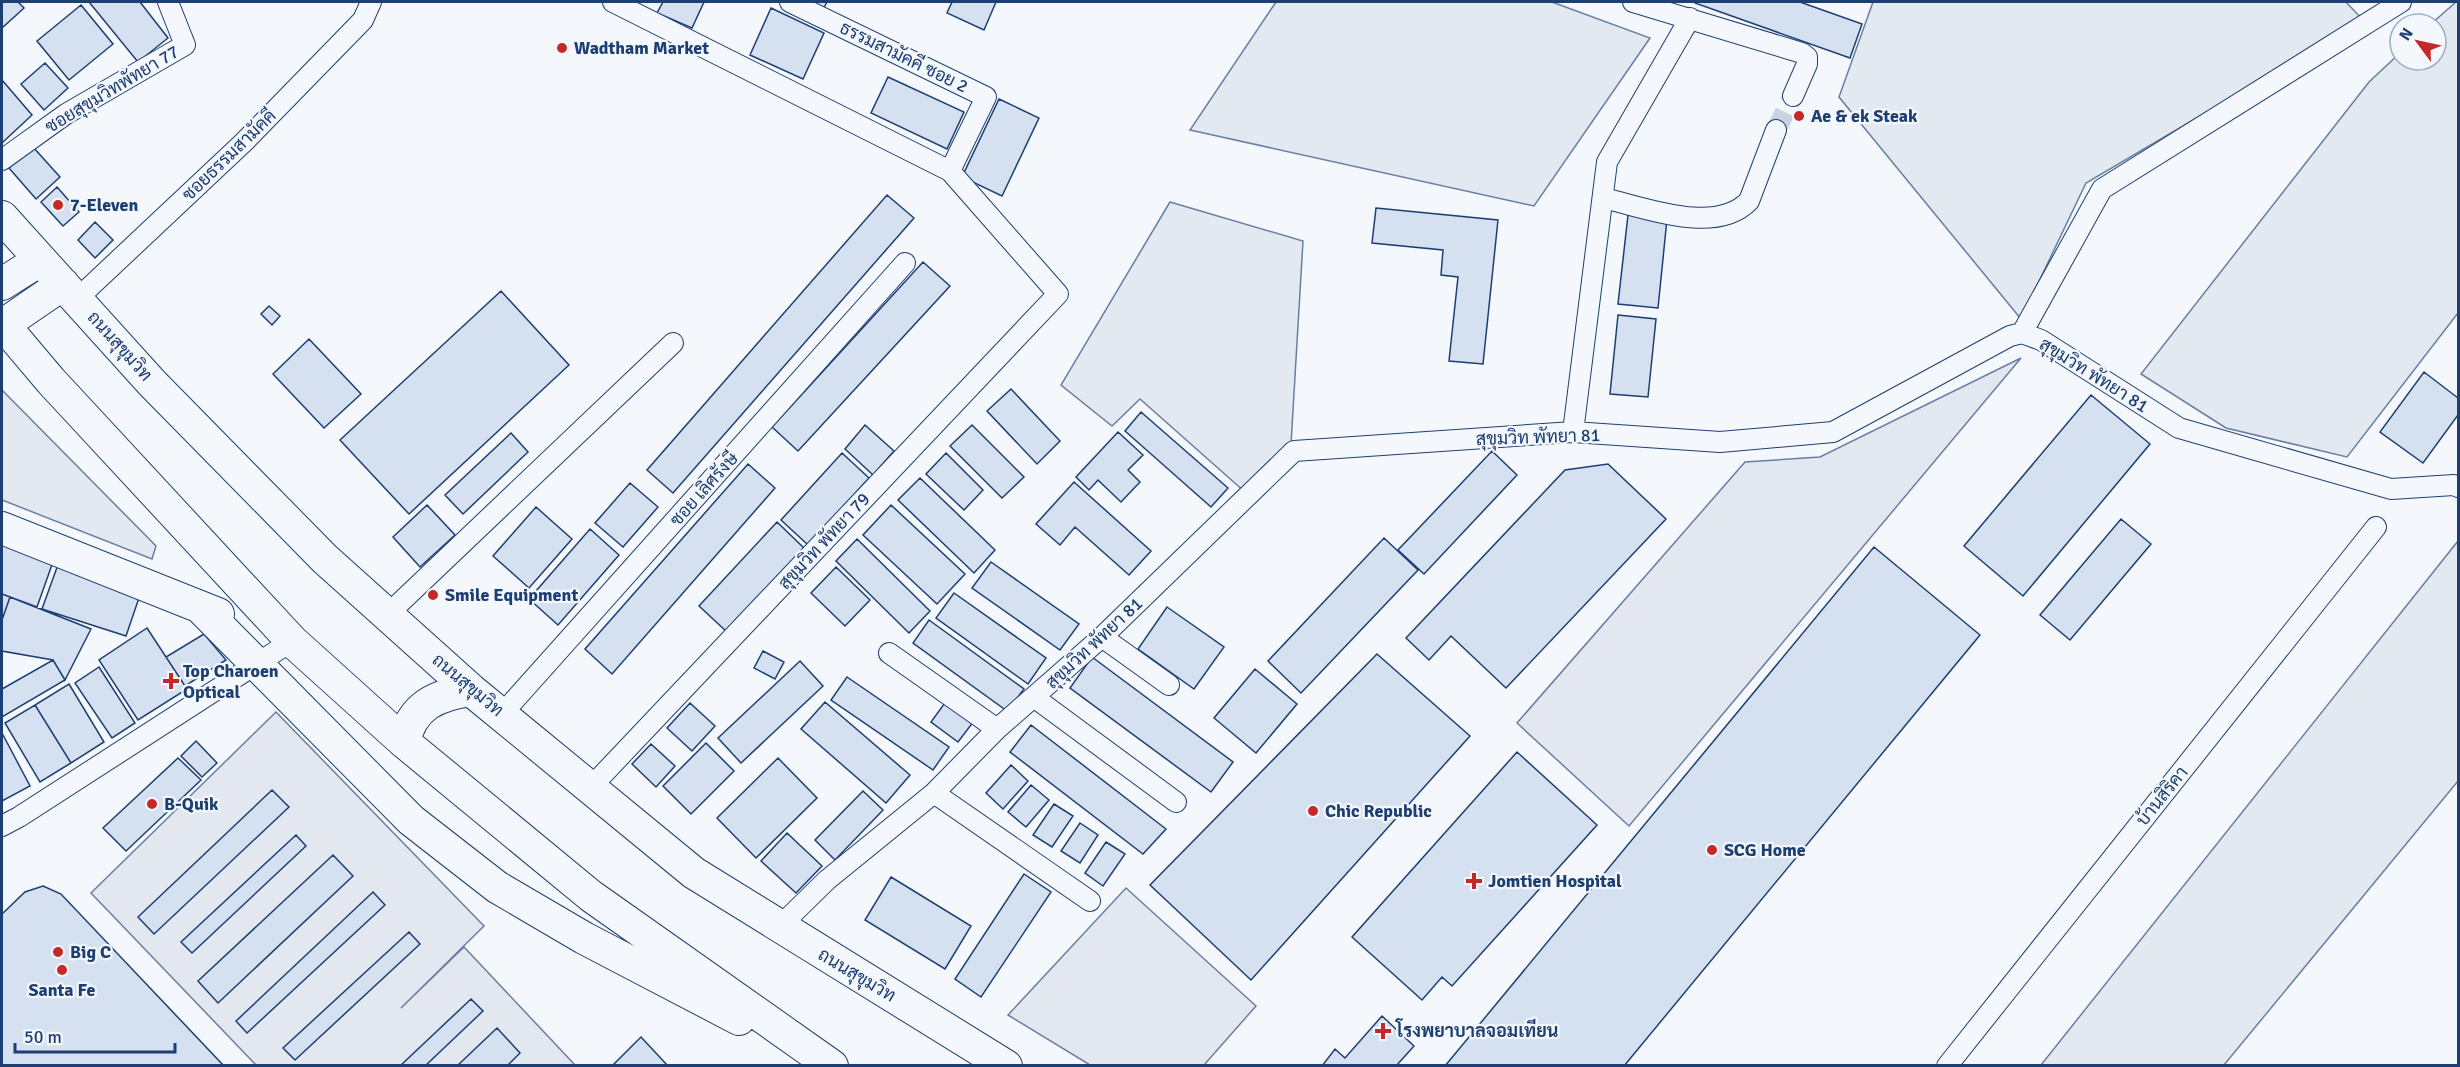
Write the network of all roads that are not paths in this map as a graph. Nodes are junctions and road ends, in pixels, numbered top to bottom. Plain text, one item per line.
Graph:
1 (168, 2) edge
2 (371, 2) edge
3 (613, 2) edge
4 (790, 2) edge
5 (1632, 2) edge
6 (2401, 2) edge
7 (1690, 18) junction
8 (1793, 96) tunnel mouth
9 (1776, 130) tunnel mouth
10 (2, 160) edge
11 (950, 171) junction
12 (1602, 198) junction
13 (2, 217) edge
14 (40, 260) junction
15 (905, 263) dead end
16 (2, 284) edge
17 (70, 291) junction
18 (2, 324) edge
19 (2022, 333) junction
20 (673, 344) dead end
21 (1573, 432) junction
22 (2458, 487) edge
23 (2376, 527) dead end
24 (2, 528) edge
25 (200, 607) junction
26 (387, 615) junction
27 (1102, 637) junction
28 (292, 641) junction
29 (889, 653) dead end
30 (254, 665) junction
31 (1169, 685) dead end
32 (471, 690) junction
33 (1035, 698) junction
34 (502, 714) junction
35 (997, 729) junction
36 (404, 742) junction
37 (590, 788) junction
38 (934, 794) junction
39 (1176, 802) dead end
40 (2, 826) edge
41 (1090, 901) dead end
42 (779, 927) junction
43 (829, 1064) edge
44 (1006, 1065) edge
45 (1947, 1065) edge

1 - 10 street, ซอยสุขุมวิทพัทยา 77
2 - 17 street, ซอยธรรมสามัคคี
3 - 11 street
4 - 11 street, ธรรมสามัคคี ซอย 2
5 - 7 street
6 - 19 street
7 - 8 street
7 - 12 street
9 - 12 street
11 - 37 street, สุขุมวิท พัทยา 79
12 - 21 street
13 - 14 highway, ถนนสุขุมวิท
14 - 16 highway
14 - 17 highway, ถนนสุขุมวิท
15 - 34 street, ซอย เลิศรังษี
17 - 18 highway
17 - 26 highway, ถนนสุขุมวิท
18 - 28 highway
19 - 21 street, สุขุมวิท พัทยา 81
19 - 22 street, สุขุมวิท พัทยา 81
20 - 26 street
21 - 27 street, สุขุมวิท พัทยา 81
23 - 45 street, บ้านสิริคา
24 - 25 highway
25 - 28 highway
25 - 30 highway
26 - 32 highway, ถนนสุขุมวิท
27 - 31 street
27 - 33 street, สุขุมวิท พัทยา 81
28 - 30 street
28 - 36 highway
29 - 35 street
30 - 40 street
30 - 43 highway
32 - 34 highway, ถนนสุขุมวิท
32 - 36 highway
33 - 35 street, สุขุมวิท พัทยา 81
33 - 39 street
34 - 37 highway, ถนนสุขุมวิท
35 - 38 street, สุขุมวิท พัทยา 81
36 - 43 highway
37 - 42 highway, ถนนสุขุมวิท
38 - 41 street
38 - 42 street, สุขุมวิท พัทยา 81
42 - 44 highway, ถนนสุขุมวิท

